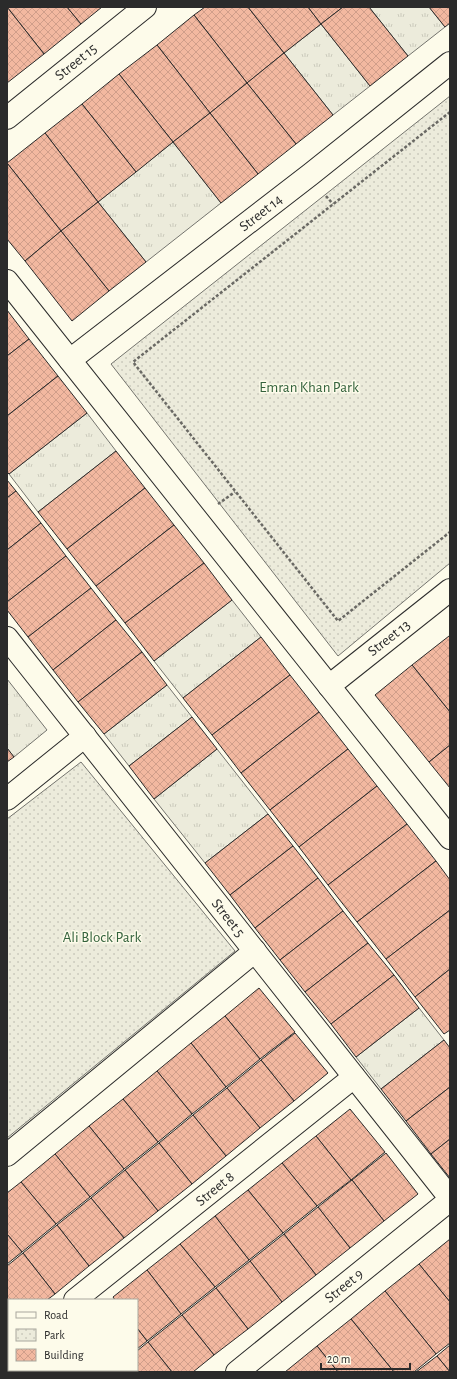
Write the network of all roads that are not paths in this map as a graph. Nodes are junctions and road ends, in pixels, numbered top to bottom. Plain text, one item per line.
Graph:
1 (146, 7) edge
2 (450, 63) edge
3 (7, 118) edge
4 (7, 281) edge
5 (70, 360) junction
6 (450, 590) edge
7 (7, 638) edge
8 (329, 686) junction
9 (85, 736) junction
10 (7, 799) edge
11 (450, 838) edge
12 (255, 951) junction
13 (354, 1077) junction
14 (7, 1155) edge
15 (450, 1199) edge
16 (76, 1299) edge
17 (237, 1372) edge

1 - 3 street, Street 15
2 - 5 street, Street 14
4 - 5 street
5 - 8 street
6 - 8 street, Street 13
7 - 9 street, Street 5
8 - 11 street
9 - 10 street
9 - 12 street, Street 5
12 - 13 street, Street 5
12 - 14 street
13 - 15 street, Street 5
13 - 16 street, Street 8
15 - 17 street, Street 9

